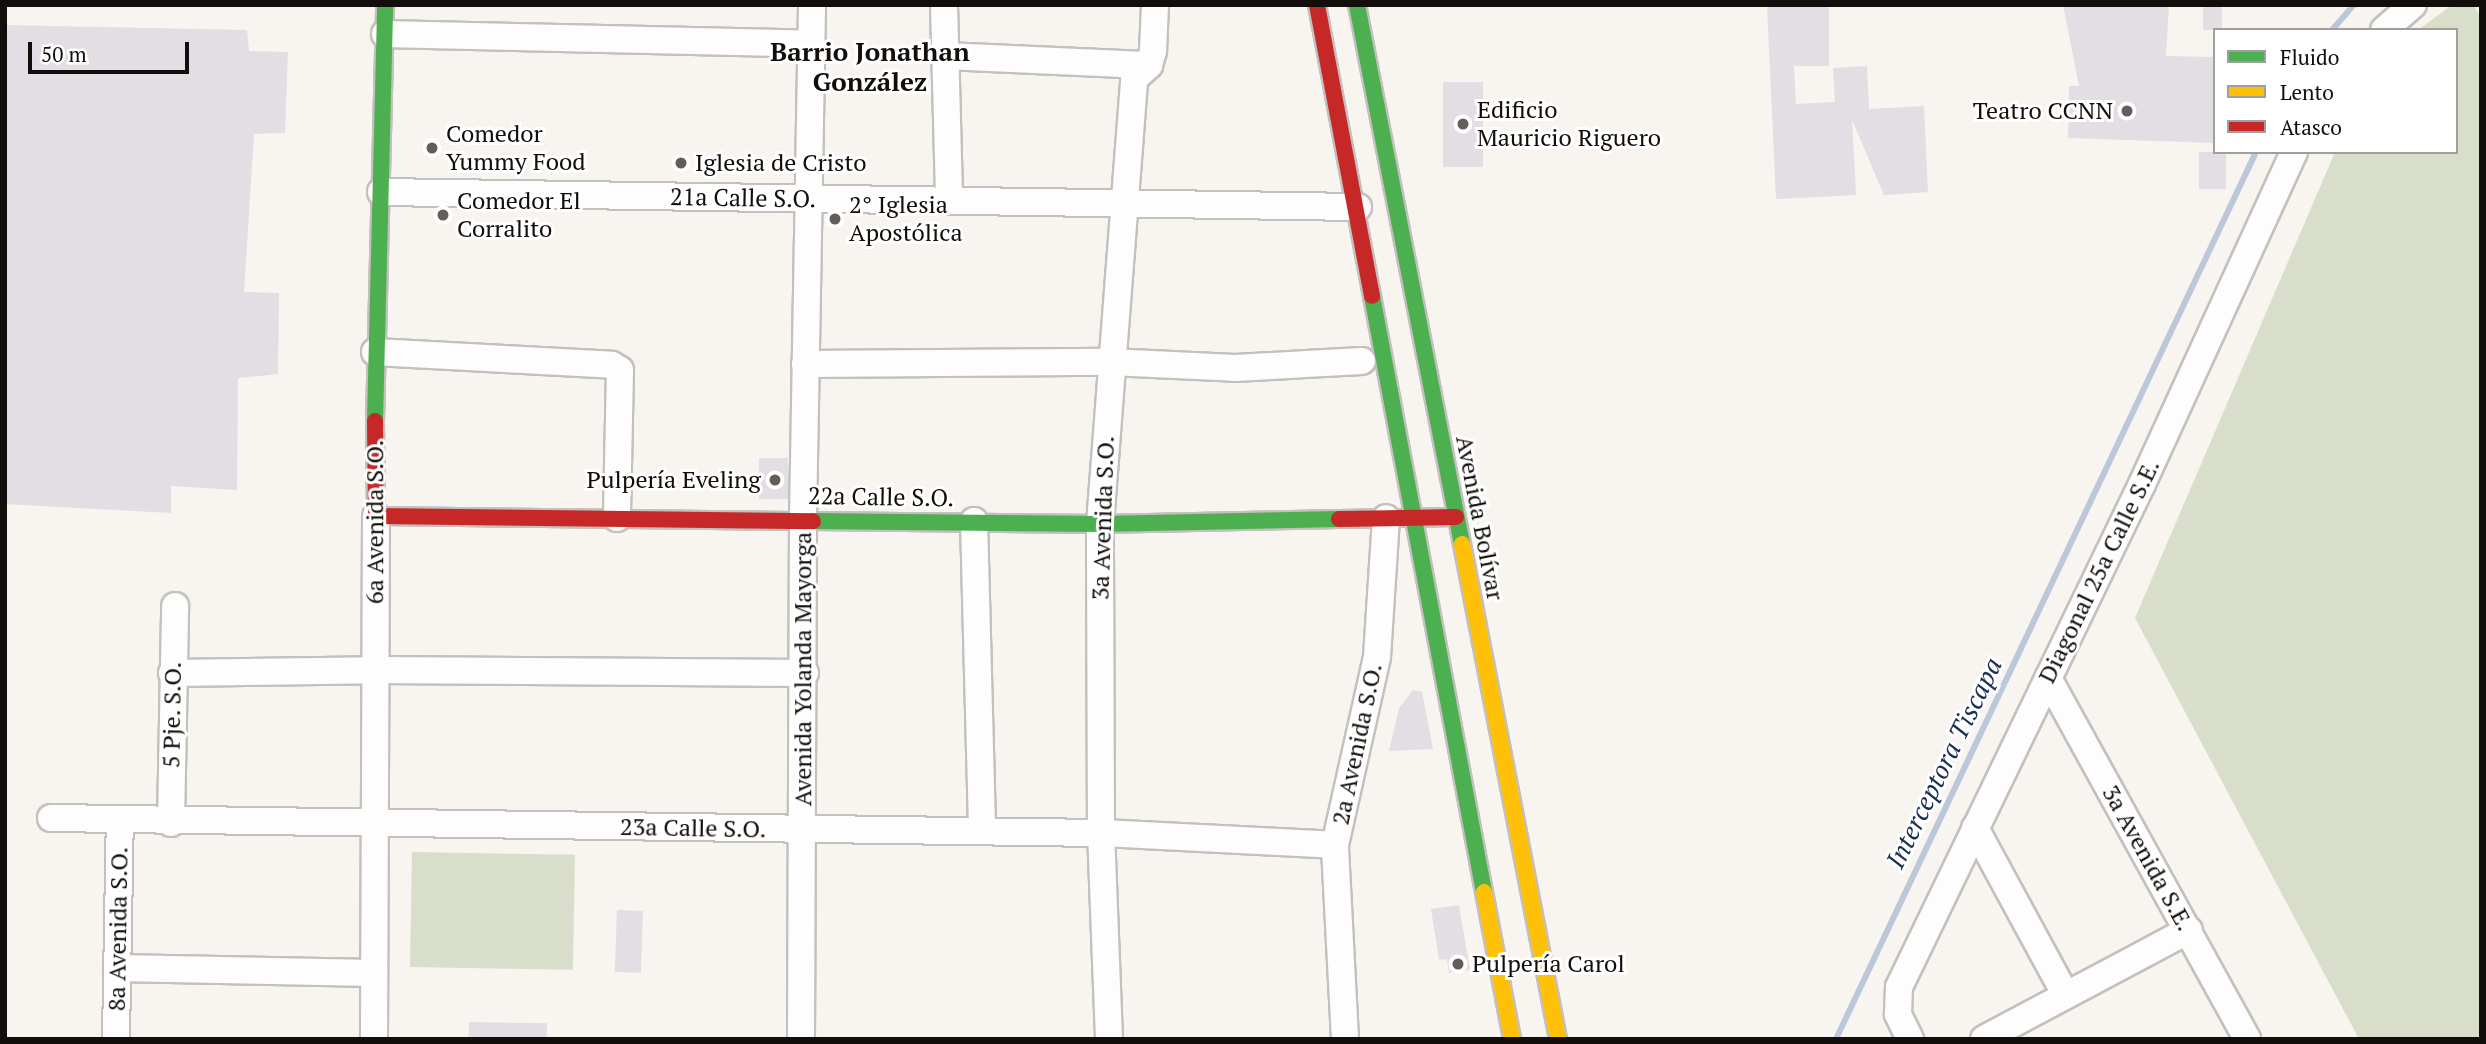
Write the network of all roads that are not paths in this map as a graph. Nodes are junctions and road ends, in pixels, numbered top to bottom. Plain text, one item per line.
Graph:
1 (385, 5) edge
2 (812, 5) edge
3 (944, 5) edge
4 (1155, 5) edge
5 (1317, 5) edge
6 (1357, 5) edge
7 (2413, 5) edge
8 (2386, 28) edge
9 (384, 34) junction
10 (812, 44) junction
11 (947, 56) junction
12 (1149, 65) junction
13 (2293, 154) edge
14 (381, 192) junction
15 (808, 199) junction
16 (949, 201) junction
17 (1124, 203) junction
18 (1358, 207) junction
19 (375, 352) junction
20 (1362, 361) dead end
21 (1110, 362) junction
22 (805, 364) junction
23 (376, 516) junction
24 (1456, 517) junction
25 (617, 518) junction
26 (1399, 518) junction
27 (803, 519) junction
28 (974, 521) junction
29 (1100, 524) junction
30 (175, 607) dead end
31 (375, 670) junction
32 (172, 673) junction
33 (805, 673) junction
34 (2048, 678) junction
35 (51, 818) dead end
36 (120, 820) junction
37 (171, 823) junction
38 (374, 823) junction
39 (1975, 828) junction
40 (803, 830) junction
41 (982, 831) junction
42 (1101, 833) junction
43 (1335, 845) junction
44 (2189, 930) junction
45 (117, 968) junction
46 (374, 973) junction
47 (2065, 994) junction
48 (1898, 1014) junction
49 (116, 1039) edge
50 (374, 1039) edge
51 (801, 1039) edge
52 (1110, 1039) edge
53 (1345, 1039) edge
54 (1512, 1039) edge
55 (1558, 1039) edge
56 (1885, 1039) edge
57 (1910, 1039) edge
58 (1984, 1039) edge
59 (2247, 1039) edge

1 - 9 main road, 6a Avenida S.O.
2 - 10 street, Avenida Yolanda Mayorga
3 - 11 street
4 - 12 street, 3a Avenida S.O.
5 - 18 main road
6 - 24 main road, Avenida Bolívar
7 - 8 street
9 - 10 street
9 - 14 main road, 6a Avenida S.O.
10 - 15 street, Avenida Yolanda Mayorga
11 - 12 street
11 - 16 street
12 - 17 street, 3a Avenida S.O.
13 - 34 street, Diagonal 25a Calle S.E.
14 - 15 street, 21a Calle S.O.
14 - 19 main road, 6a Avenida S.O.
15 - 16 street, 21a Calle S.O.
15 - 22 street, Avenida Yolanda Mayorga
16 - 17 street, 21a Calle S.O.
17 - 18 street, 21a Calle S.O.
17 - 21 street, 3a Avenida S.O.
18 - 26 main road
19 - 23 main road, 6a Avenida S.O.
19 - 25 street
20 - 21 street
21 - 22 street
21 - 29 street, 3a Avenida S.O.
22 - 27 street, Avenida Yolanda Mayorga
23 - 25 main road, 22a Calle S.O.
23 - 31 street, 6a Avenida S.O.
24 - 26 main road
24 - 55 main road, Avenida Bolívar
25 - 27 main road, 22a Calle S.O.
26 - 29 main road, 22a Calle S.O.
26 - 43 street, 2a Avenida S.O.
26 - 54 main road
27 - 28 main road, 22a Calle S.O.
27 - 33 street, Avenida Yolanda Mayorga
28 - 29 main road, 22a Calle S.O.
28 - 41 street
29 - 42 street, 3a Avenida S.O.
30 - 32 street, 5 Pje. S.O.
31 - 32 street
31 - 33 street
31 - 38 street, 6a Avenida S.O.
32 - 37 street, 5 Pje. S.O.
33 - 40 street, Avenida Yolanda Mayorga
34 - 39 street, Diagonal 25a Calle S.E.
34 - 44 street, 3a Avenida S.E.
35 - 36 street, 23a Calle S.O.
36 - 37 street, 23a Calle S.O.
36 - 45 street, 8a Avenida S.O.
37 - 38 street, 23a Calle S.O.
38 - 40 street, 23a Calle S.O.
38 - 46 street, 6a Avenida S.O.
39 - 47 street
39 - 48 street, Diagonal 25a Calle S.E.
40 - 41 street, 23a Calle S.O.
40 - 51 street, Avenida Yolanda Mayorga
41 - 42 street, 23a Calle S.O.
42 - 43 street, 23a Calle S.O.
42 - 52 street, 3a Avenida S.O.
43 - 53 street, 2a Avenida S.O.
44 - 47 street
44 - 59 street, 3a Avenida S.E.
45 - 46 street
45 - 49 street, 8a Avenida S.O.
46 - 50 street, 6a Avenida S.O.
47 - 58 street
48 - 56 street
48 - 57 street

